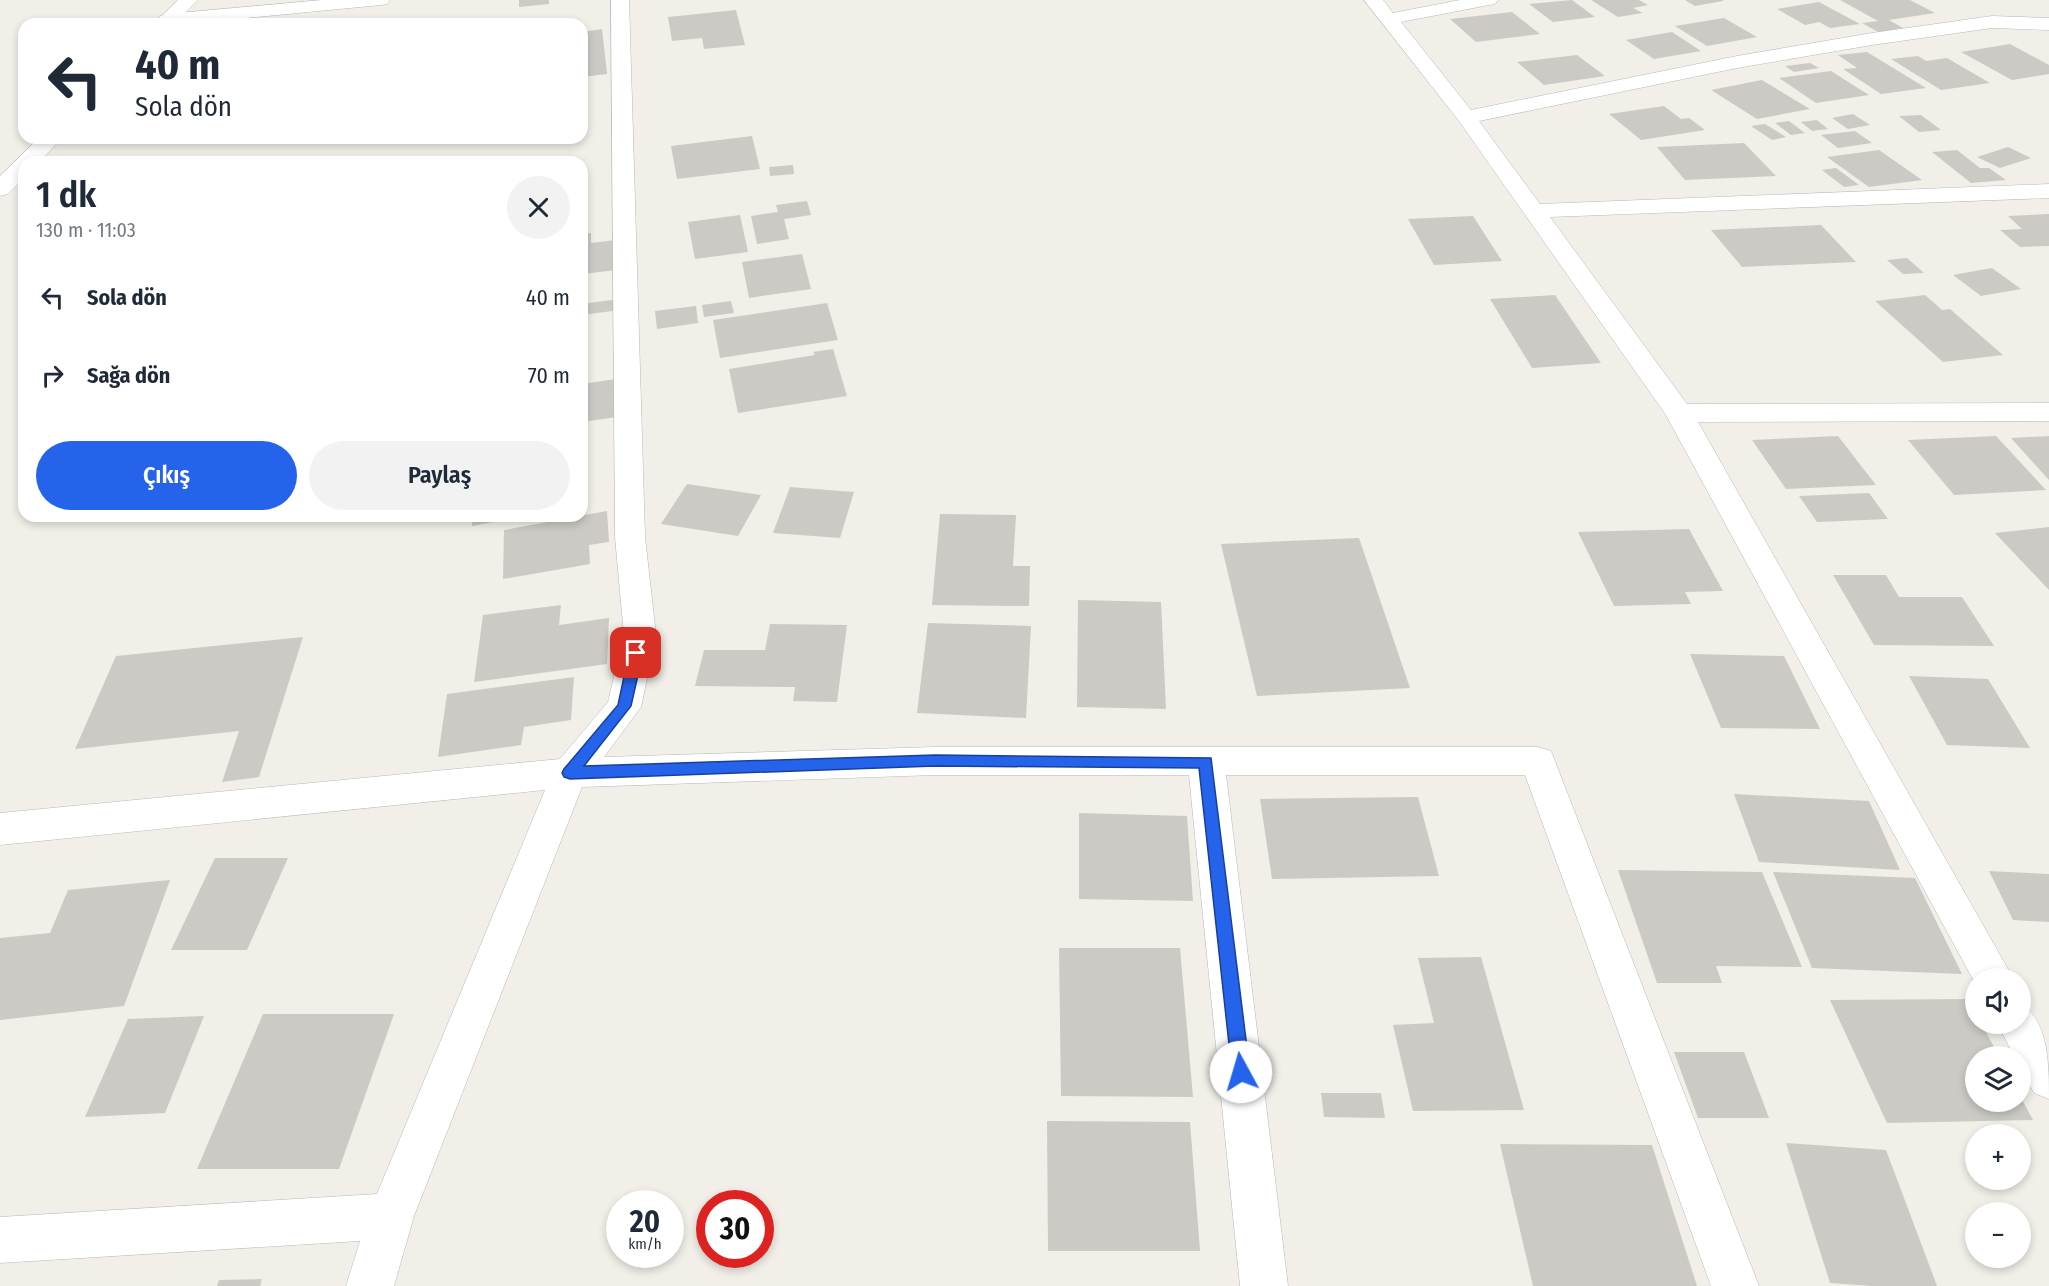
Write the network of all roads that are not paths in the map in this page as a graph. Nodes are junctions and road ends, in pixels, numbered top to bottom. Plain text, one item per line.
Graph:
1 (189, 0) edge
2 (376, 0) edge
3 (381, 0) edge
4 (620, 0) edge
5 (1373, 0) edge
6 (1489, 0) edge
7 (169, 18) edge
8 (203, 18) edge
9 (1389, 18) junction
10 (2049, 24) edge
11 (1466, 117) junction
12 (45, 144) edge
13 (34, 156) edge
14 (18, 172) edge
15 (0, 189) edge
16 (2049, 190) edge
17 (1535, 211) junction
18 (2049, 412) edge
19 (1679, 413) junction
20 (1206, 762) junction
21 (570, 773) junction
22 (0, 829) edge
23 (1987, 968) edge
24 (2024, 1034) edge
25 (2049, 1078) edge
26 (391, 1216) junction
27 (0, 1240) edge
28 (370, 1286) edge
29 (1264, 1286) edge
30 (1735, 1286) edge

1 - 7 street
2 - 3 street
2 - 8 street
4 - 21 street
5 - 9 street
6 - 9 street
9 - 11 street
10 - 11 street
11 - 17 street
12 - 13 street
14 - 15 street
16 - 17 street
17 - 19 street
18 - 19 street
19 - 23 street
20 - 21 street
20 - 29 street
20 - 30 street
21 - 22 street
21 - 26 street
24 - 25 street
26 - 27 street
26 - 28 street

